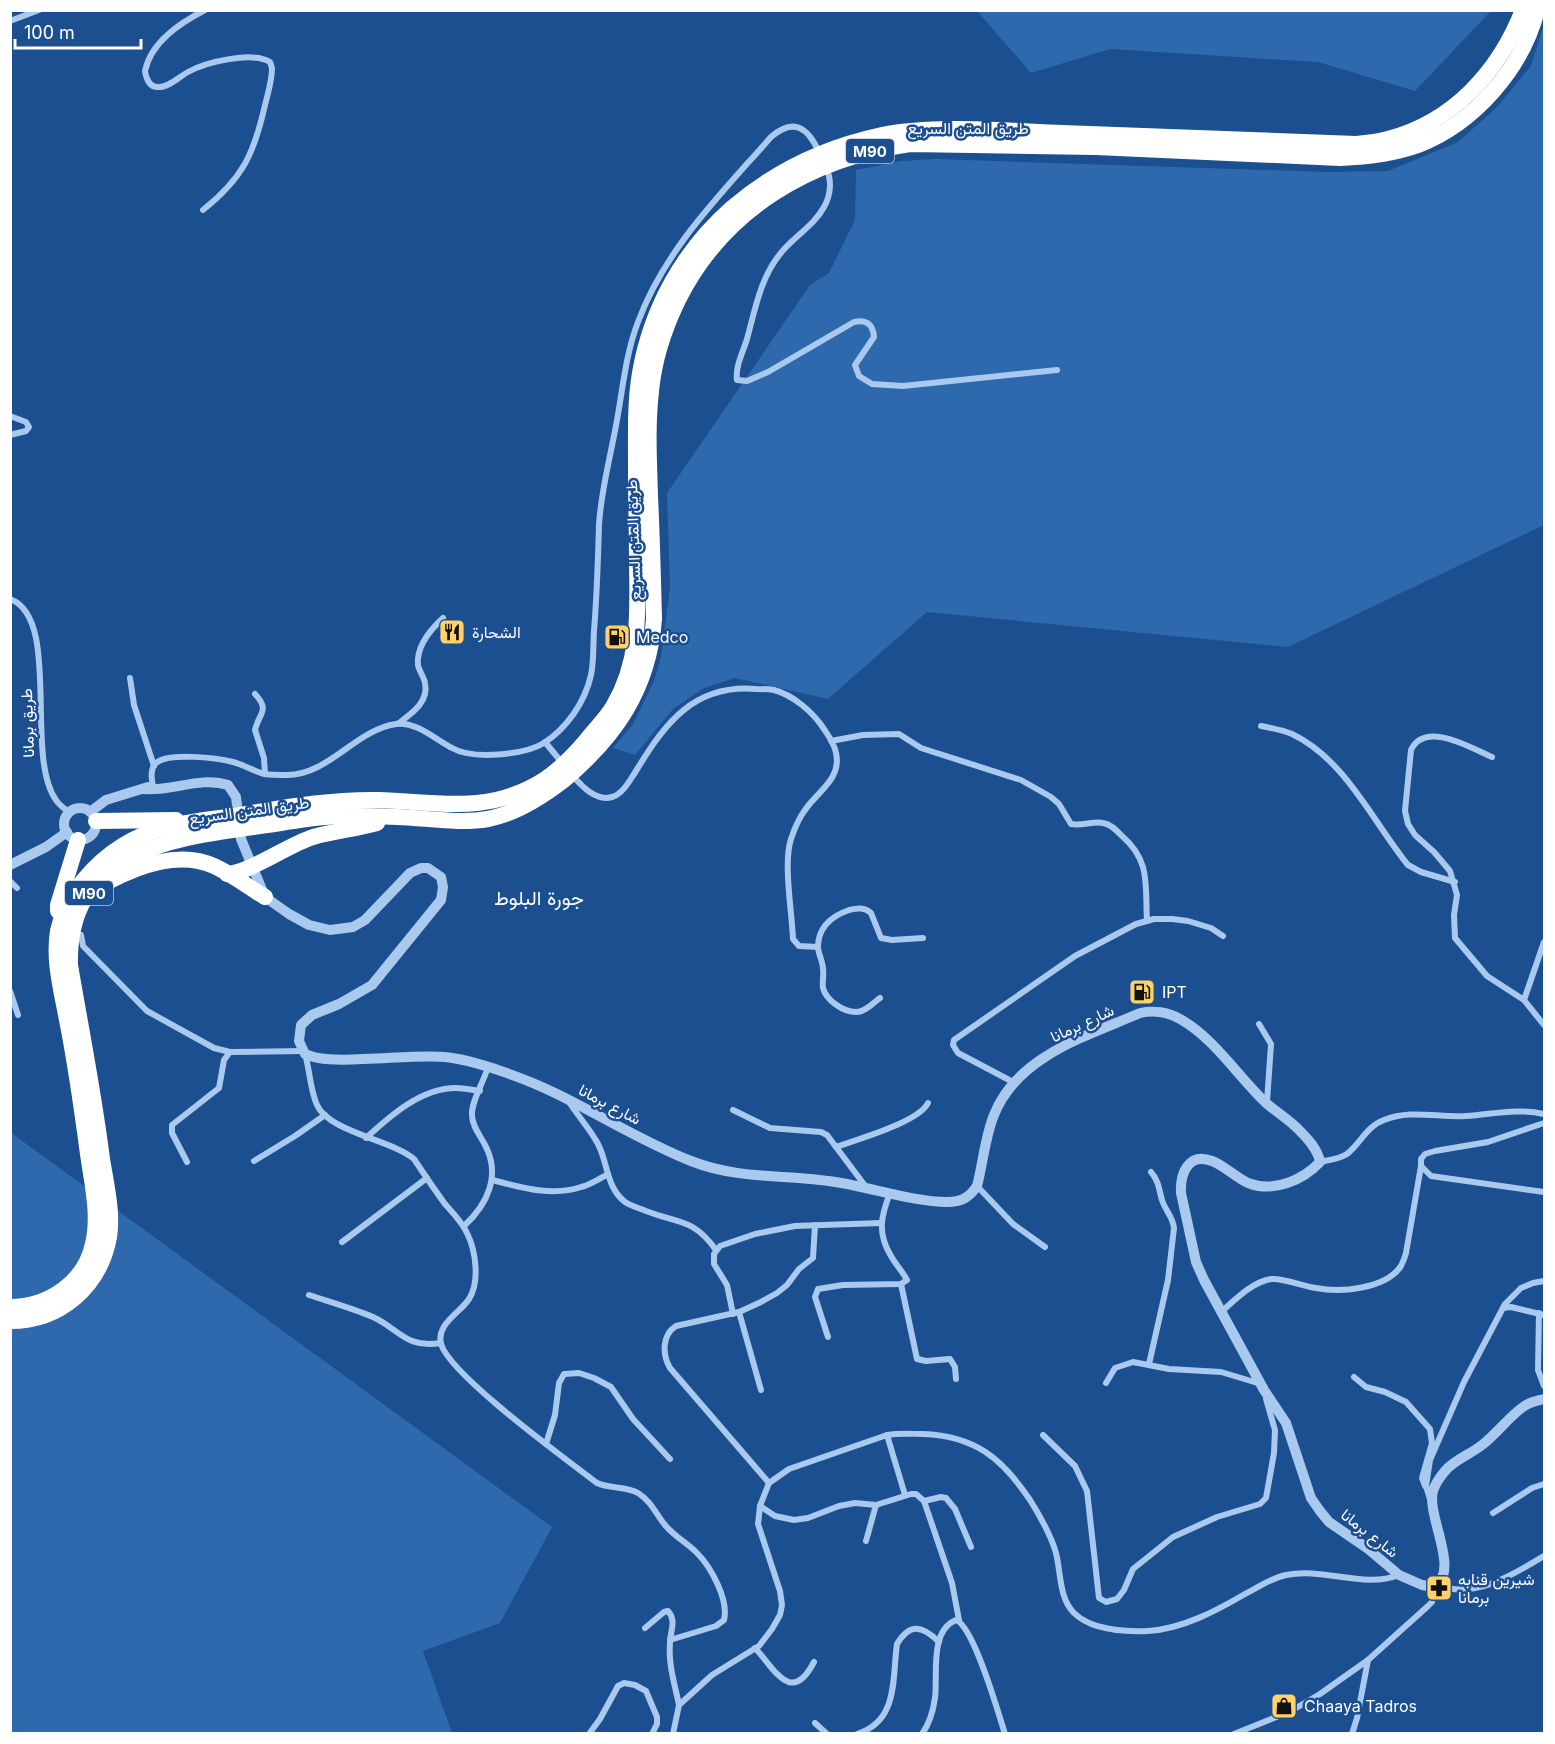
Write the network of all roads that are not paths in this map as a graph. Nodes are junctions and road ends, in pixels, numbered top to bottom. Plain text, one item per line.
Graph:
1 (39, 10) edge
2 (205, 10) edge
3 (1523, 10) edge
4 (1537, 10) edge
5 (10, 21) edge
6 (203, 210) dead end
7 (1057, 370) dead end
8 (10, 416) edge
9 (10, 435) edge
10 (10, 599) edge
11 (443, 618) dead end
12 (130, 678) dead end
13 (255, 694) dead end
14 (399, 723) junction
15 (1261, 726) dead end
16 (831, 741) junction
17 (545, 742) junction
18 (581, 756) junction
19 (1492, 757) dead end
20 (154, 766) junction
21 (264, 774) junction
22 (552, 782) junction
23 (150, 788) junction
24 (70, 813) junction
25 (93, 816) junction
26 (398, 817) junction
27 (194, 822) junction
28 (73, 836) junction
29 (12, 862) edge
30 (252, 866) junction
31 (227, 874) junction
32 (10, 880) edge
33 (1455, 882) junction
34 (16, 888) dead end
35 (91, 891) junction
36 (266, 897) junction
37 (1147, 921) junction
38 (57, 933) junction
39 (81, 935) dead end
40 (1223, 936) dead end
41 (922, 938) dead end
42 (1545, 942) edge
43 (818, 947) junction
44 (10, 992) edge
45 (880, 998) dead end
46 (1524, 1000) junction
47 (18, 1015) dead end
48 (1259, 1024) dead end
49 (1545, 1025) edge
50 (230, 1052) junction
51 (304, 1052) junction
52 (488, 1067) junction
53 (1013, 1082) junction
54 (480, 1091) junction
55 (567, 1099) junction
56 (928, 1103) dead end
57 (1266, 1103) junction
58 (733, 1110) dead end
59 (1545, 1114) edge
60 (325, 1115) junction
61 (1545, 1123) edge
62 (366, 1138) junction
63 (836, 1147) junction
64 (254, 1161) dead end
65 (187, 1162) dead end
66 (1320, 1162) junction
67 (1420, 1166) junction
68 (1151, 1173) dead end
69 (607, 1175) junction
70 (427, 1178) junction
71 (492, 1180) junction
72 (977, 1186) junction
73 (866, 1187) junction
74 (890, 1192) junction
75 (1545, 1192) edge
76 (1185, 1208) junction
77 (1173, 1221) junction
78 (881, 1223) junction
79 (815, 1225) junction
80 (464, 1227) junction
81 (342, 1242) dead end
82 (1045, 1247) dead end
83 (716, 1250) junction
84 (1545, 1281) edge
85 (901, 1284) junction
86 (309, 1295) dead end
87 (10, 1307) edge
88 (1503, 1308) junction
89 (1221, 1312) junction
90 (736, 1313) junction
91 (1542, 1314) edge
92 (10, 1321) edge
93 (828, 1337) dead end
94 (441, 1343) junction
95 (1149, 1364) junction
96 (1354, 1377) dead end
97 (956, 1379) dead end
98 (1107, 1383) dead end
99 (1545, 1386) edge
100 (1263, 1387) junction
101 (761, 1390) dead end
102 (1545, 1399) edge
103 (887, 1435) junction
104 (1042, 1435) dead end
105 (546, 1444) junction
106 (670, 1460) dead end
107 (769, 1483) junction
108 (1545, 1484) edge
109 (1426, 1486) junction
110 (905, 1495) junction
111 (924, 1501) junction
112 (876, 1505) junction
113 (760, 1506) junction
114 (1432, 1507) junction
115 (1493, 1513) dead end
116 (866, 1540) dead end
117 (971, 1547) dead end
118 (1545, 1556) edge
119 (1399, 1575) junction
120 (1435, 1586) junction
121 (959, 1620) junction
122 (645, 1628) dead end
123 (670, 1640) junction
124 (939, 1642) junction
125 (756, 1648) junction
126 (1368, 1660) junction
127 (814, 1662) dead end
128 (680, 1705) junction
129 (815, 1723) dead end
130 (589, 1734) edge
131 (652, 1734) edge
132 (674, 1734) edge
133 (827, 1734) edge
134 (857, 1734) edge
135 (922, 1734) edge
136 (1005, 1734) edge
137 (1234, 1734) edge
138 (1352, 1734) edge

1 - 5 street
2 - 6 street
3 - 18 highway, طريق المتن السريع / M90
4 - 18 highway, طريق المتن السريع / M90
7 - 17 street
8 - 9 street
10 - 24 street, طريق برمانا
11 - 14 street
12 - 20 street
13 - 21 street
14 - 17 street
14 - 21 street
15 - 33 street
16 - 17 street
16 - 37 street
16 - 43 street
18 - 22 highway, طريق المتن السريع / M90
19 - 33 street
20 - 21 street
20 - 23 street
22 - 26 highway, طريق المتن السريع / M90
22 - 27 highway, طريق المتن السريع / M90
23 - 25 street
23 - 30 street
24 - 25 street
24 - 28 street
25 - 27 highway
25 - 28 street
26 - 30 highway
26 - 35 highway, طريق المتن السريع / M90
27 - 38 highway, طريق المتن السريع / M90
28 - 29 street
28 - 38 highway
30 - 31 highway
30 - 36 street
31 - 35 highway
31 - 36 highway
32 - 34 street
33 - 46 street
35 - 92 highway, طريق المتن السريع / M90
36 - 51 street
37 - 40 street
37 - 53 street
38 - 87 highway, طريق المتن السريع / M90
39 - 50 street
41 - 43 street
42 - 46 street
43 - 45 street
44 - 47 street
46 - 49 street
48 - 57 street
50 - 51 street
50 - 65 street
51 - 52 street, شارع برمانا
51 - 60 street
52 - 54 street
52 - 55 street, شارع برمانا
53 - 57 street, شارع برمانا
53 - 72 street, شارع برمانا
54 - 62 street
54 - 71 street
55 - 69 street
55 - 73 street, شارع برمانا
56 - 63 street
57 - 66 street, شارع برمانا
58 - 63 street
59 - 66 street
60 - 62 street
60 - 64 street
61 - 67 street
62 - 70 street
63 - 73 street
66 - 76 street, شارع برمانا
67 - 75 street
67 - 89 street
68 - 77 street
69 - 71 street
69 - 83 street
70 - 80 street
70 - 81 street
71 - 80 street
72 - 74 street, شارع برمانا
72 - 82 street
73 - 74 street, شارع برمانا
74 - 78 street
76 - 77 street
76 - 89 street, شارع برمانا
77 - 95 street
78 - 79 street
78 - 85 street
79 - 83 street
79 - 90 street
80 - 94 street
83 - 90 street
84 - 88 street
85 - 93 street
85 - 97 street
86 - 94 street
88 - 91 street
88 - 109 street
89 - 100 street, شارع برمانا
90 - 101 street
90 - 107 street
91 - 99 street
94 - 105 street
95 - 98 street
95 - 100 street
96 - 109 street
100 - 104 street
100 - 119 street, شارع برمانا
102 - 114 street
103 - 107 street
103 - 110 street
103 - 119 street
105 - 106 street
105 - 123 street
107 - 113 street
108 - 115 street
109 - 114 street
110 - 111 street
110 - 112 street
111 - 117 street
111 - 121 street
112 - 113 street
112 - 116 street
113 - 125 street
114 - 120 street
118 - 120 street
119 - 120 street, شارع برمانا
120 - 126 street
121 - 124 street
121 - 136 street
122 - 123 street
123 - 128 street
124 - 134 street
124 - 135 street
125 - 127 street
125 - 128 street
126 - 137 street
126 - 138 street
128 - 132 street
129 - 133 street
130 - 131 street

